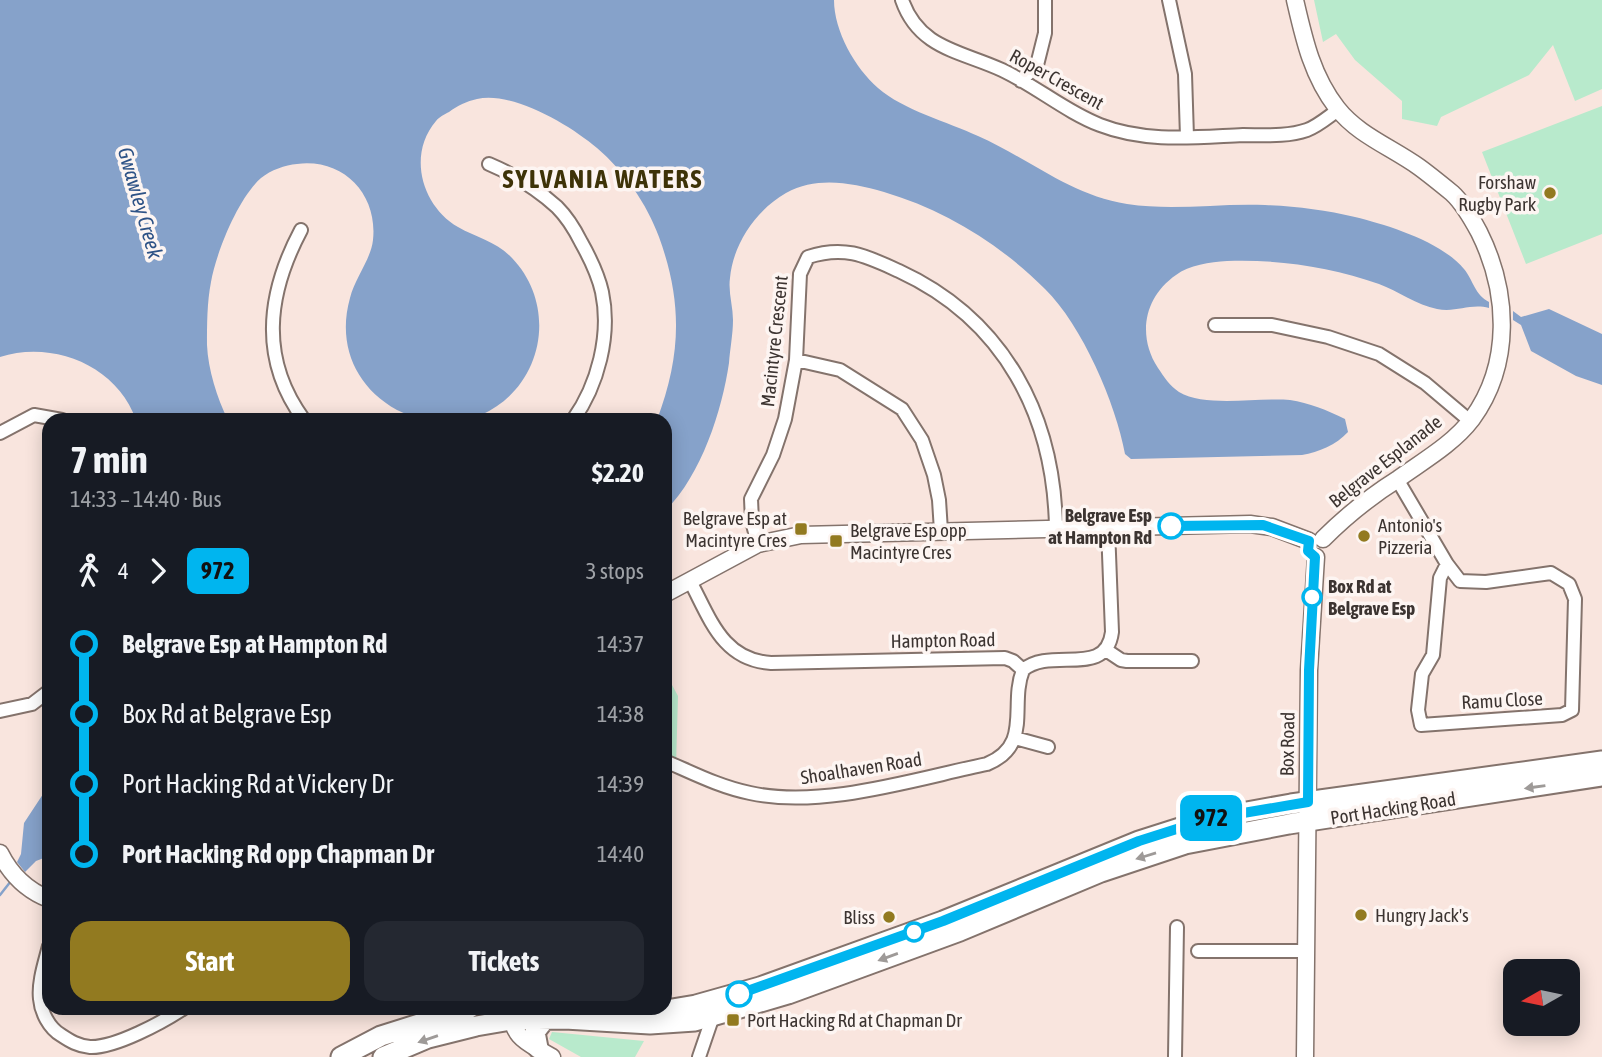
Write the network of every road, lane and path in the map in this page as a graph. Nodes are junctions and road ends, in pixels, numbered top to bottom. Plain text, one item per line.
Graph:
1 (902, 0) edge
2 (1045, 0) edge
3 (1169, 0) edge
4 (1295, 0) edge
5 (1021, 81) junction
6 (1338, 110) junction
7 (1187, 137) junction
8 (489, 164) dead end
9 (301, 230) dead end
10 (1215, 325) dead end
11 (796, 360) junction
12 (299, 413) edge
13 (578, 413) edge
14 (42, 416) edge
15 (1470, 421) junction
16 (0, 433) edge
17 (1397, 479) junction
18 (1056, 528) junction
19 (1108, 528) junction
20 (941, 531) junction
21 (1316, 540) junction
22 (758, 544) junction
23 (1447, 564) junction
24 (690, 581) junction
25 (672, 590) edge
26 (1106, 650) junction
27 (1192, 661) dead end
28 (1023, 670) junction
29 (42, 696) edge
30 (0, 710) edge
31 (1015, 738) junction
32 (1048, 747) dead end
33 (1602, 761) edge
34 (672, 764) edge
35 (1602, 776) edge
36 (1308, 811) junction
37 (0, 853) edge
38 (42, 894) edge
39 (1177, 927) dead end
40 (1198, 951) dead end
41 (1306, 951) junction
42 (42, 978) edge
43 (42, 1004) edge
44 (672, 1009) edge
45 (46, 1015) edge
46 (171, 1015) edge
47 (448, 1015) edge
48 (508, 1015) edge
49 (511, 1015) edge
50 (518, 1015) edge
51 (713, 1016) junction
52 (545, 1019) junction
53 (97, 1052) edge
54 (545, 1053) edge
55 (341, 1057) edge
56 (383, 1057) edge
57 (699, 1057) edge
58 (1175, 1057) edge
59 (1305, 1057) edge

1 - 5 street, Roper Crescent
2 - 5 street
3 - 7 street
4 - 6 street, Belgrave Esplanade
5 - 7 street, Roper Crescent
6 - 7 street, Roper Crescent
6 - 15 street, Belgrave Esplanade
8 - 13 street
9 - 12 street
10 - 15 street
11 - 18 street, Macintyre Crescent
11 - 20 street
11 - 22 street, Macintyre Crescent
14 - 16 street
15 - 17 street, Belgrave Esplanade
17 - 21 street, Belgrave Esplanade
17 - 23 street, Ramu Close
18 - 19 street
18 - 20 street
19 - 21 street
19 - 26 street
20 - 22 street
21 - 36 street, Box Road
22 - 24 street
23 - 23 street, Ramu Close
24 - 25 street
24 - 28 street, Hampton Road
26 - 27 street
26 - 28 street
28 - 31 street
29 - 30 street
31 - 32 street
31 - 34 street, Shoalhaven Road
33 - 36 main road, Port Hacking Road
35 -> 36 main road, Port Hacking Road
36 - 41 street, Box Road
36 - 44 main road, Port Hacking Road
36 -> 51 main road, Port Hacking Road
37 - 38 street
39 - 58 street
40 - 41 street
41 - 59 street, Box Road
42 - 43 street
45 - 53 street
46 - 53 street
47 - 55 main road
48 -> 56 main road, Port Hacking Road
49 - 54 street
50 - 52 main road, Port Hacking Road
51 - 52 main road, Port Hacking Road
51 - 57 street
52 - 54 main road

